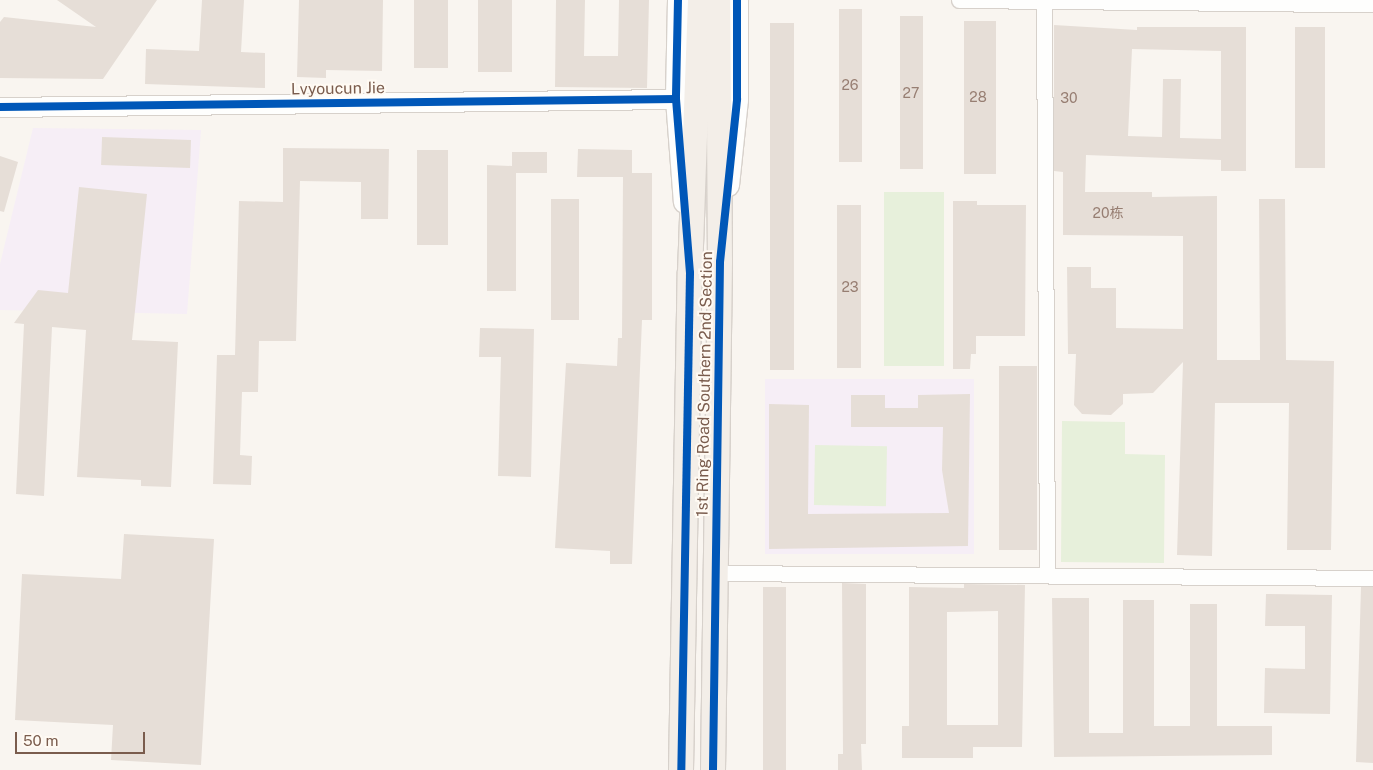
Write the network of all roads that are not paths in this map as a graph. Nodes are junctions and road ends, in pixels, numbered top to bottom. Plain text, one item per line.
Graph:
1 (678, 0) edge
2 (700, 0) edge
3 (718, 0) edge
4 (738, 0) edge
5 (959, 0) edge
6 (1044, 1) edge
7 (1373, 4) edge
8 (676, 99) junction
9 (0, 107) edge
10 (720, 262) junction
11 (690, 273) junction
12 (714, 573) junction
13 (1047, 575) junction
14 (1373, 578) edge
15 (681, 770) edge
16 (713, 770) edge

1 - 8 main road, 1st Ring Road Southern 2nd Section
2 - 11 main road
3 - 10 main road
4 - 10 main road, 1st Ring Road Southern 2nd Section
5 - 6 street
6 - 7 street
6 - 13 street
8 - 9 street, Lvyoucun Jie
8 - 11 main road, 1st Ring Road Southern 2nd Section
10 - 12 main road, 1st Ring Road Southern 2nd Section
11 - 15 main road, 1st Ring Road Southern 2nd Section
12 - 13 street
12 - 16 main road, 1st Ring Road Southern 2nd Section
13 - 14 street

